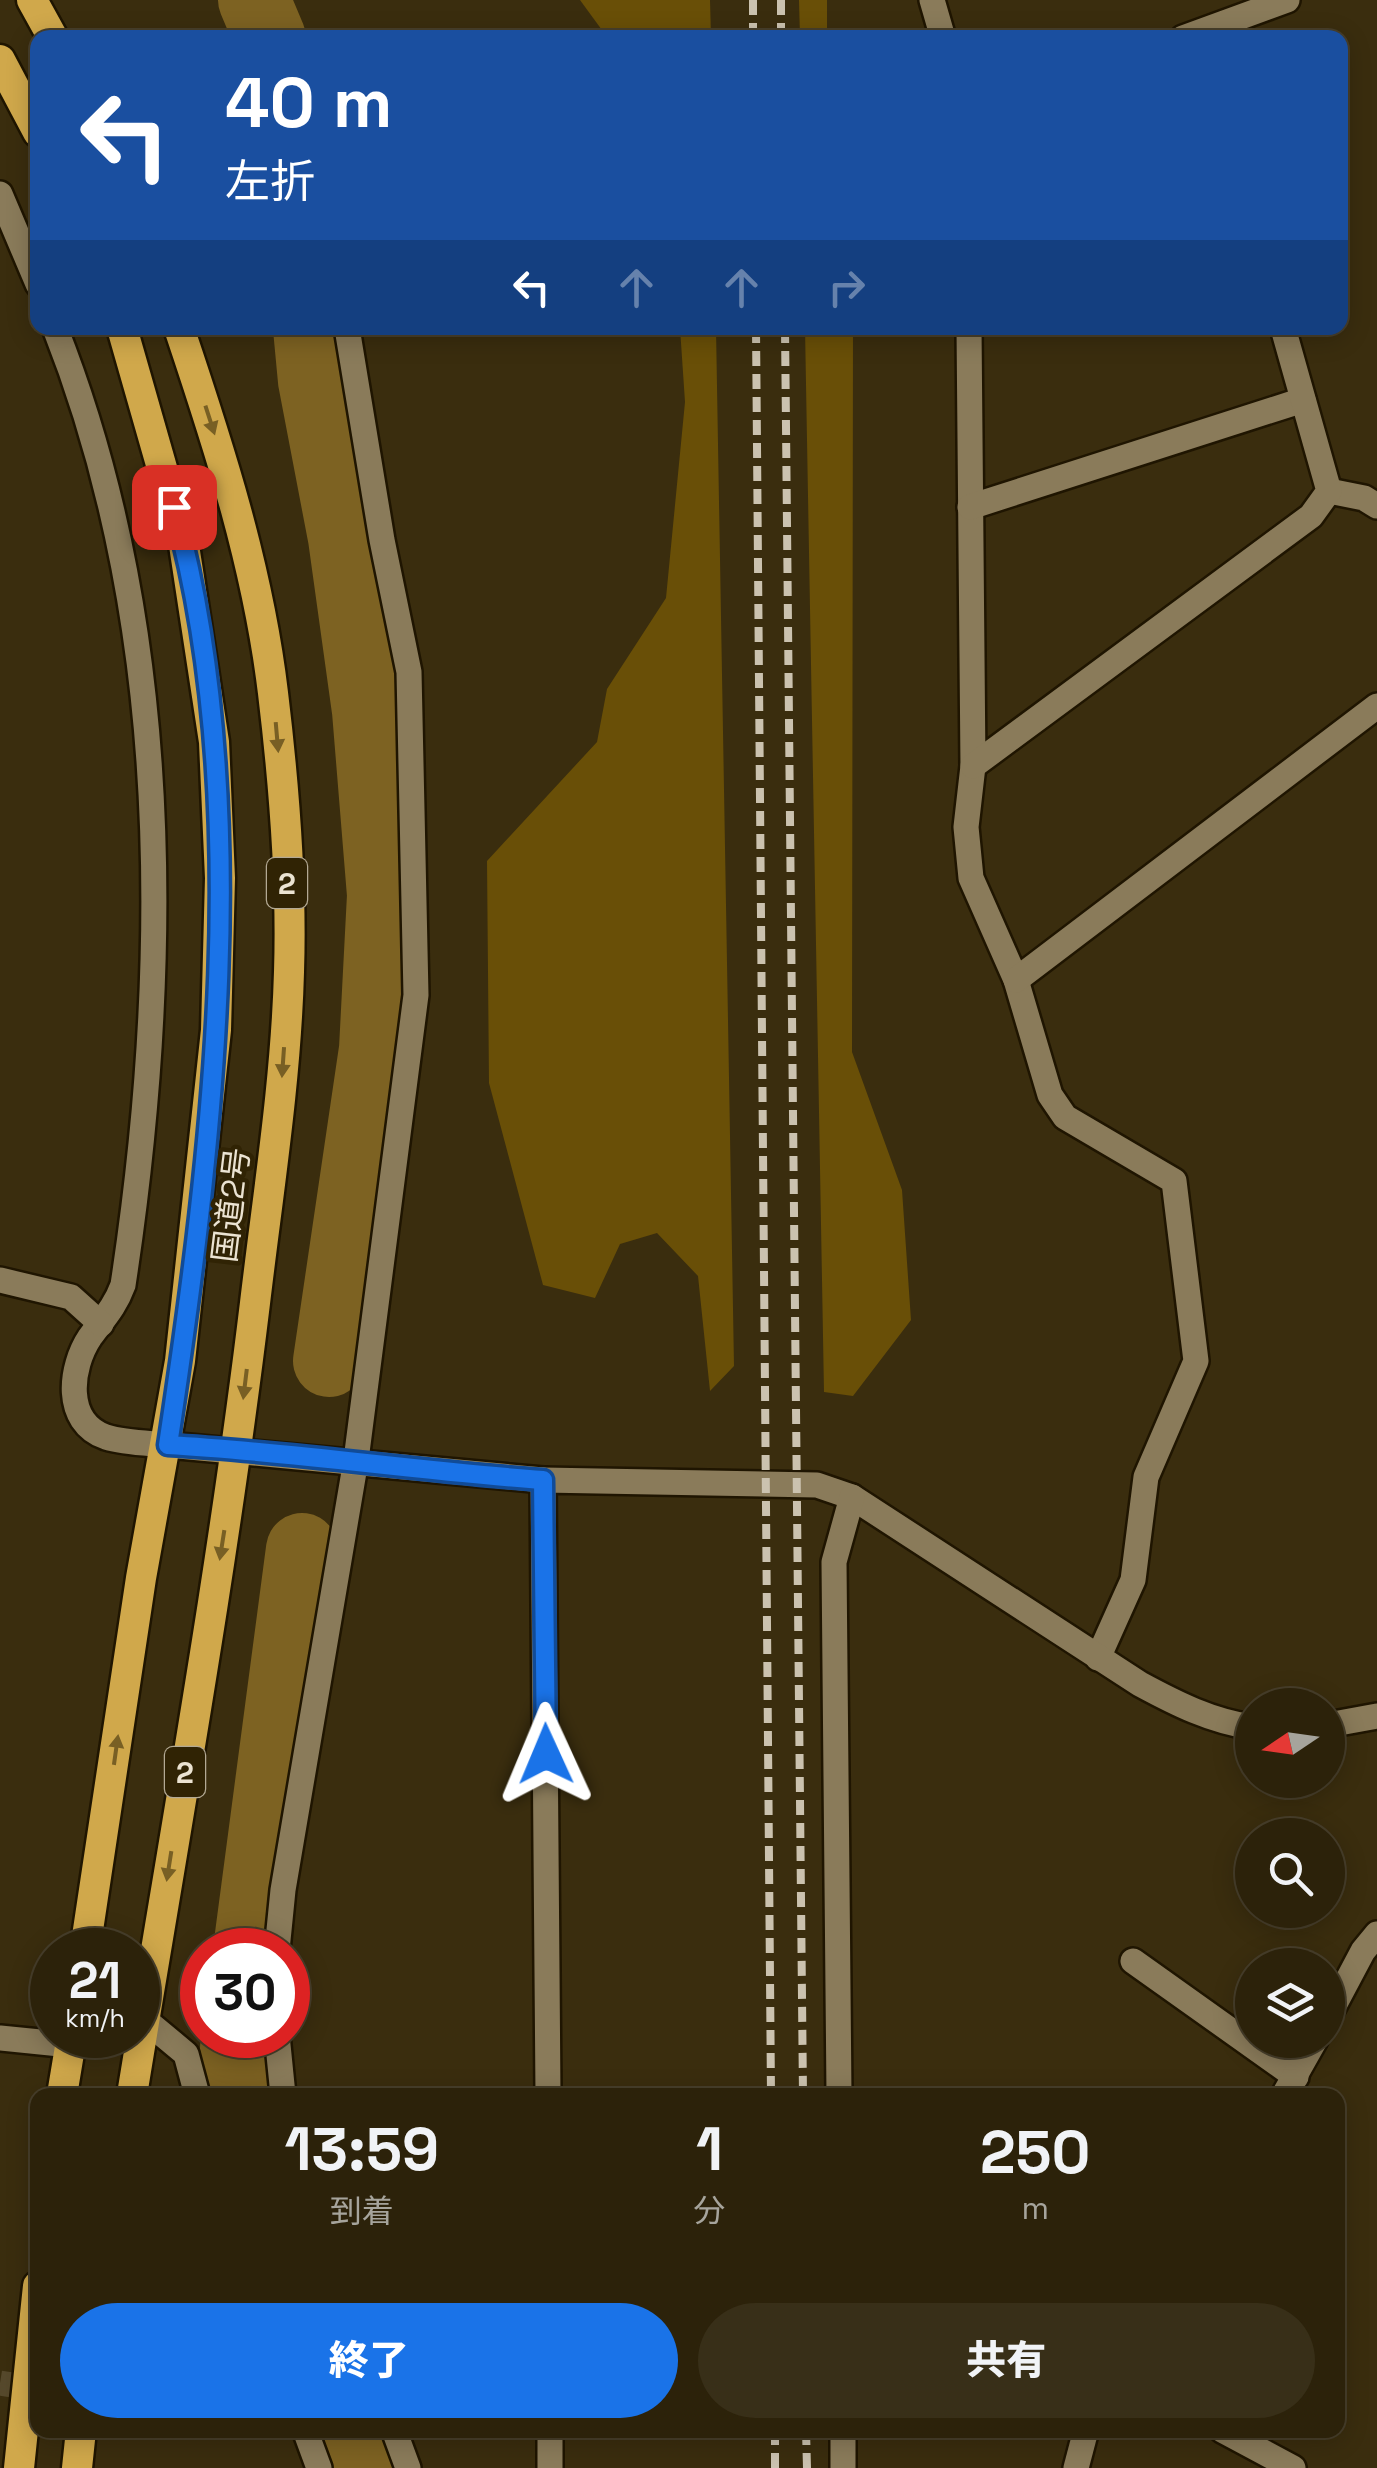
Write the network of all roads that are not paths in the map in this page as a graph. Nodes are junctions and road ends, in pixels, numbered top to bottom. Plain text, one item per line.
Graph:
1 (32, 0) edge
2 (932, 0) edge
3 (1287, 0) edge
4 (49, 30) edge
5 (941, 30) edge
6 (1210, 30) edge
7 (0, 60) edge
8 (30, 117) edge
9 (3, 209) edge
10 (30, 267) edge
11 (58, 335) edge
12 (124, 335) edge
13 (182, 335) edge
14 (348, 335) edge
15 (969, 335) edge
16 (1285, 335) edge
17 (1304, 400) junction
18 (1329, 491) junction
19 (1377, 506) edge
20 (970, 507) junction
21 (1377, 706) edge
22 (973, 766) junction
23 (1016, 980) junction
24 (0, 1280) edge
25 (101, 1324) junction
26 (168, 1445) junction
27 (237, 1449) junction
28 (356, 1460) junction
29 (543, 1480) junction
30 (852, 1497) junction
31 (1098, 1658) junction
32 (1377, 1716) edge
33 (1345, 1722) edge
34 (1235, 1725) edge
35 (88, 1928) edge
36 (159, 1928) edge
37 (279, 1928) edge
38 (1372, 1948) edge
39 (1132, 1960) dead end
40 (1345, 1990) edge
41 (160, 2032) edge
42 (0, 2038) edge
43 (30, 2039) edge
44 (68, 2058) edge
45 (138, 2058) edge
46 (279, 2058) edge
47 (1305, 2058) edge
48 (1290, 2086) edge
49 (63, 2088) edge
50 (133, 2088) edge
51 (195, 2088) edge
52 (281, 2088) edge
53 (548, 2088) edge
54 (840, 2088) edge
55 (30, 2363) edge
56 (79, 2438) edge
57 (308, 2438) edge
58 (397, 2438) edge
59 (550, 2438) edge
60 (844, 2438) edge
61 (1084, 2438) edge
62 (1236, 2438) edge
63 (1289, 2467) edge
64 (19, 2468) edge
65 (77, 2468) edge
66 (319, 2468) edge
67 (408, 2468) edge
68 (550, 2468) edge
69 (844, 2468) edge
70 (1076, 2468) edge

1 - 4 highway
2 - 5 street
3 - 6 street
7 - 8 highway
9 - 10 street
11 - 25 street
12 - 26 highway, 国道2号 / 2
13 -> 27 highway, 国道2号 / 2
14 - 28 street
15 - 20 street
16 - 17 street
17 - 18 street
17 - 20 street
18 - 19 street
18 - 22 street
20 - 22 street
21 - 23 street
22 - 23 street
23 - 31 street
24 - 25 street
25 - 26 street
26 - 27 street
35 -> 26 highway, 国道2号 / 2
27 - 28 street
27 -> 36 highway, 国道2号 / 2
28 - 29 street
28 - 37 street
29 - 30 street
29 - 53 street
30 - 31 street
30 - 54 street
31 - 34 street
32 - 33 street
38 - 40 street
39 - 48 street
41 - 51 street
42 - 43 street
44 - 49 highway
45 - 50 highway, 国道2号 / 2
46 - 52 street
47 - 48 street
55 - 64 highway
56 - 65 highway
57 - 66 street
58 - 67 street
59 - 68 street
60 - 69 street
61 - 70 street
62 - 63 street

